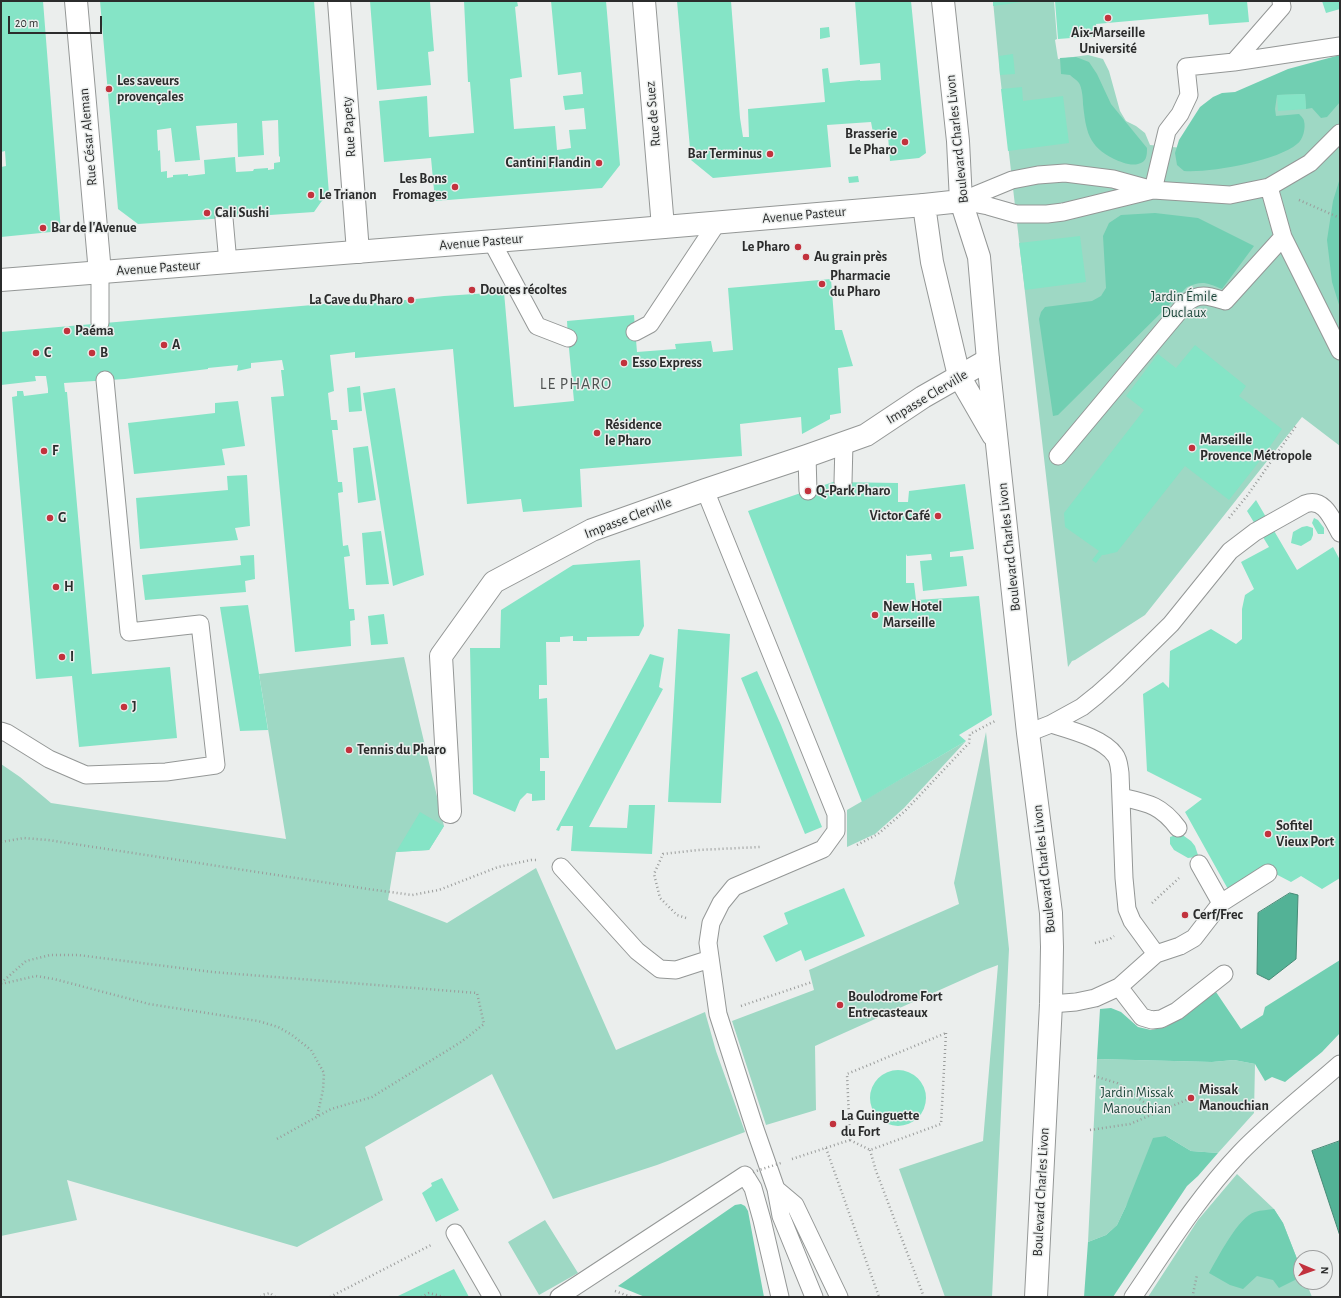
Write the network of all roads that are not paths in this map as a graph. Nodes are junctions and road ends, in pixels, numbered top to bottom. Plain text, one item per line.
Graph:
1 (76, 1) edge
2 (339, 1) edge
3 (644, 1) edge
4 (944, 1) edge
5 (1280, 1) edge
6 (1340, 46) edge
7 (1234, 62) junction
8 (1340, 133) edge
9 (1269, 187) junction
10 (1153, 190) junction
11 (961, 201) junction
12 (924, 205) junction
13 (224, 218) dead end
14 (717, 223) junction
15 (663, 227) junction
16 (1283, 237) junction
17 (492, 242) junction
18 (358, 252) junction
19 (228, 262) junction
20 (100, 272) junction
21 (1, 280) edge
22 (100, 323) dead end
23 (635, 332) dead end
24 (568, 338) dead end
25 (1340, 351) edge
26 (988, 360) junction
27 (959, 376) junction
28 (105, 380) dead end
29 (844, 443) junction
30 (998, 443) junction
31 (807, 456) junction
32 (1058, 456) dead end
33 (843, 482) dead end
34 (705, 490) junction
35 (808, 491) dead end
36 (1340, 533) edge
37 (1051, 724) junction
38 (1, 731) edge
39 (1028, 733) junction
40 (1120, 797) junction
41 (450, 812) dead end
42 (1178, 828) dead end
43 (1199, 864) dead end
44 (561, 868) road end
45 (1268, 873) dead end
46 (1221, 903) junction
47 (1156, 954) junction
48 (710, 959) junction
49 (1224, 974) dead end
50 (1119, 987) junction
51 (1051, 1004) junction
52 (1340, 1064) edge
53 (776, 1189) junction
54 (455, 1233) road end
55 (492, 1297) edge
56 (559, 1297) edge
57 (780, 1297) edge
58 (814, 1297) edge
59 (839, 1297) edge
60 (1036, 1297) edge
61 (1133, 1297) edge

1 - 20 street, Rue César Aleman
2 - 18 street, Rue Papety
3 - 15 street, Rue de Suez
4 - 11 street, Boulevard Charles Livon
5 - 7 lane
6 - 7 lane
7 - 10 lane
8 - 9 lane
9 - 10 lane
9 - 16 lane
10 - 11 lane
10 - 11 lane
11 - 12 street, Avenue Pasteur
11 - 26 street, Boulevard Charles Livon
12 - 14 street, Avenue Pasteur
12 - 27 street, Boulevard Charles Livon
13 - 19 lane
14 - 15 street, Avenue Pasteur
14 - 23 lane
15 - 17 street, Avenue Pasteur
16 - 25 lane
16 - 32 lane
17 - 18 street, Avenue Pasteur
17 - 24 lane
18 - 19 street, Avenue Pasteur
19 - 20 street, Avenue Pasteur
20 - 21 street, Avenue Pasteur
20 - 22 lane
26 - 27 street, Impasse Clerville
26 - 30 street, Boulevard Charles Livon
27 - 29 street, Impasse Clerville
27 - 30 street, Boulevard Charles Livon
28 - 38 lane
29 - 31 street, Impasse Clerville
29 - 33 lane
30 - 39 street, Boulevard Charles Livon
31 - 34 street, Impasse Clerville
31 - 35 lane
34 - 41 street, Impasse Clerville
34 - 48 lane
36 - 37 lane
37 - 39 lane
37 - 40 lane
39 - 51 street, Boulevard Charles Livon
40 - 42 lane
40 - 47 lane
43 - 46 lane
44 - 48 lane
45 - 46 lane
46 - 47 lane
47 - 50 lane
48 - 53 lane
49 - 50 lane
50 - 51 lane
51 - 60 street, Boulevard Charles Livon
52 - 61 lane
53 - 58 lane
53 - 59 lane
54 - 55 lane
56 - 57 lane

